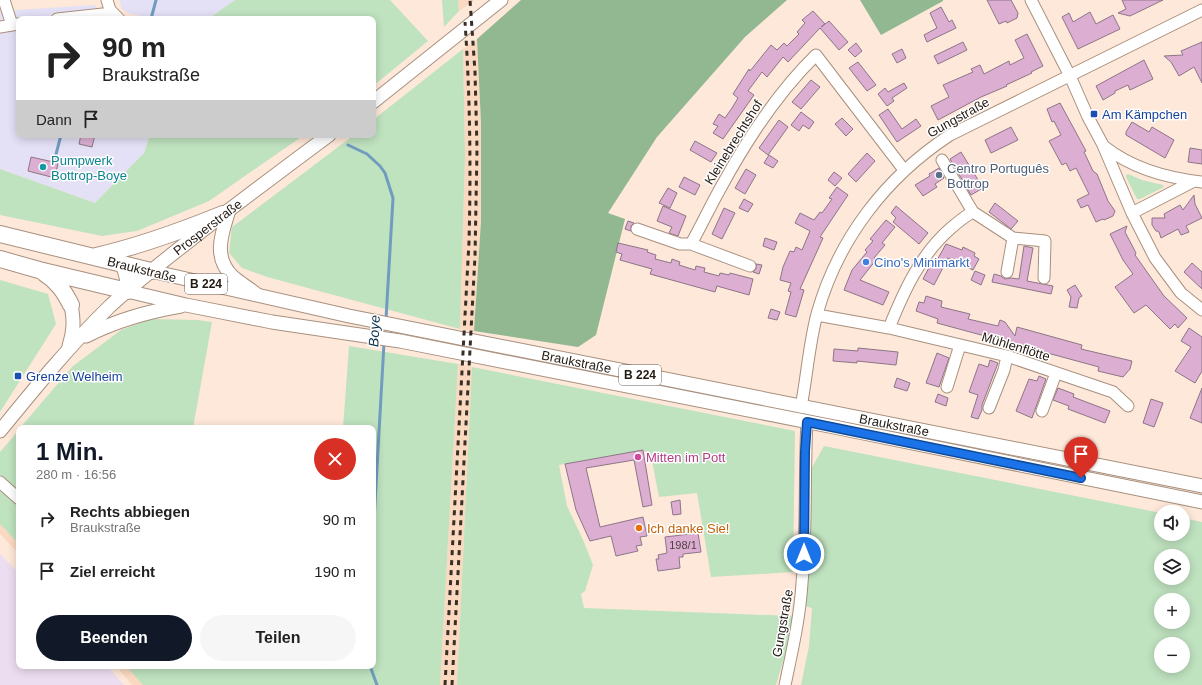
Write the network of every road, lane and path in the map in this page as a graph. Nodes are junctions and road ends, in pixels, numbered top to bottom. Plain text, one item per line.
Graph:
1 (4, 0) edge
2 (106, 0) edge
3 (501, 0) edge
4 (1031, 0) edge
5 (1202, 10) edge
6 (115, 16) edge
7 (16, 25) edge
8 (0, 27) edge
9 (1070, 76) junction
10 (376, 100) edge
11 (325, 138) edge
12 (1103, 145) junction
13 (942, 160) dead end
14 (904, 170) junction
15 (1198, 182) edge
16 (226, 212) junction
17 (973, 212) junction
18 (1132, 213) junction
19 (637, 229) dead end
20 (0, 234) edge
21 (1013, 238) junction
22 (691, 244) junction
23 (93, 257) junction
24 (0, 259) edge
25 (123, 264) junction
26 (750, 266) dead end
27 (39, 270) junction
28 (150, 271) junction
29 (1007, 272) dead end
30 (1044, 278) dead end
31 (127, 291) junction
32 (153, 297) junction
33 (261, 297) junction
34 (71, 305) joint
35 (186, 305) junction
36 (1202, 310) edge
37 (817, 315) junction
38 (889, 328) junction
39 (960, 344) junction
40 (72, 345) junction
41 (1006, 356) junction
42 (1056, 373) junction
43 (947, 387) dead end
44 (1128, 406) dead end
45 (801, 407) junction
46 (989, 408) dead end
47 (1042, 411) dead end
48 (807, 422) junction
49 (1, 429) edge
50 (0, 482) edge
51 (1202, 486) edge
52 (16, 496) edge
53 (1202, 502) edge
54 (785, 685) edge

1 - 7 street
2 - 6 street
3 - 10 main road
4 - 9 street
5 - 9 street, Gungstraße
7 - 8 street
9 - 12 street
9 - 14 street, Gungstraße
11 - 16 main road, Prosperstraße
12 - 15 street
12 - 18 street
13 - 17 street
14 - 22 street, Kleinebrechtshof
14 - 37 street, Gungstraße
15 - 18 street
16 - 23 highway
16 - 28 main road, Prosperstraße
16 - 33 main road
17 - 21 street
17 - 38 street
18 - 36 street
19 - 22 street
20 - 23 highway, Braukstraße / B 224
21 - 29 street
21 - 30 street
22 - 26 street
23 - 25 highway, Braukstraße / B 224
24 - 27 highway, Braukstraße / B 224
25 - 28 highway, Braukstraße / B 224
25 - 31 highway
27 - 31 highway, Braukstraße / B 224
27 - 34 highway
28 - 31 main road, Prosperstraße
28 - 32 main road
28 - 33 main road, Braukstraße / B 224
31 - 32 main road, Braukstraße / B 224
31 - 40 main road, Prosperstraße
32 - 35 main road, Braukstraße / B 224
33 - 45 main road, Braukstraße / B 224
34 - 40 main road
35 - 40 main road
35 - 48 main road, Braukstraße / B 224
37 - 38 street, Mühlenflötte
37 - 45 street, Gungstraße
38 - 39 street, Mühlenflötte
39 - 41 street, Mühlenflötte
39 - 43 street
40 - 49 main road, Prosperstraße
41 - 42 street, Mühlenflötte
41 - 46 street
42 - 44 street, Mühlenflötte
42 - 47 street
45 - 51 main road, Braukstraße / B 224
48 - 53 main road, Braukstraße / B 224
48 - 54 street, Gungstraße
50 - 52 street

